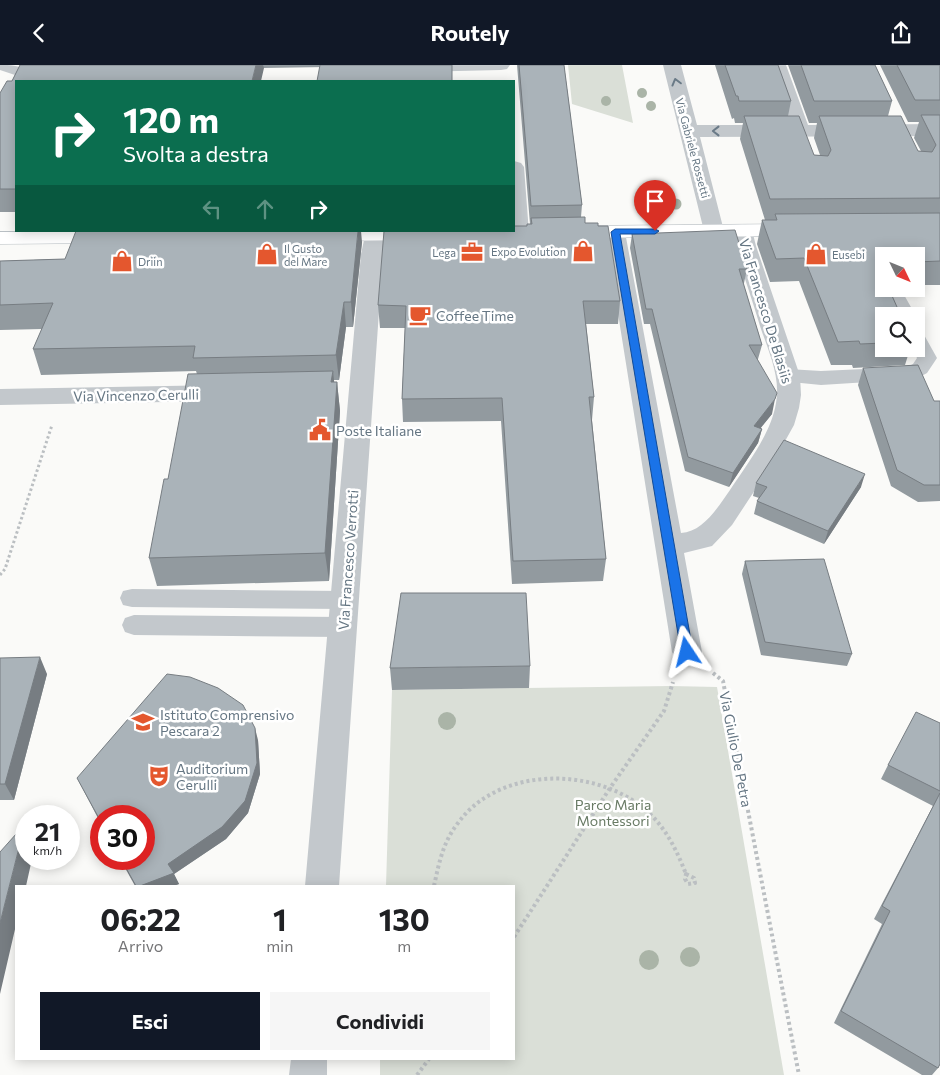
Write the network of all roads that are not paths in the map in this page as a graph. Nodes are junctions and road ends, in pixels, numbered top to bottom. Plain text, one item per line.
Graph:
1 (0, 65) edge
2 (501, 65) edge
3 (672, 65) edge
4 (777, 65) edge
5 (397, 67) edge
6 (484, 74) edge
7 (14, 78) edge
8 (891, 110) edge
9 (940, 130) edge
10 (689, 131) junction
11 (801, 131) junction
12 (904, 137) junction
13 (808, 150) edge
14 (515, 172) edge
15 (823, 229) edge
16 (742, 230) junction
17 (714, 231) junction
18 (615, 232) junction
19 (376, 233) edge
20 (445, 233) edge
21 (528, 233) joint
22 (306, 235) edge
23 (128, 237) edge
24 (0, 238) edge
25 (896, 297) dead end
26 (901, 307) edge
27 (925, 354) edge
28 (788, 375) junction
29 (242, 393) edge
30 (0, 397) edge
31 (668, 544) junction
32 (132, 598) dead end
33 (344, 600) junction
34 (134, 625) dead end
35 (342, 627) junction
36 (687, 652) road end
37 (322, 885) edge
38 (309, 1060) edge
39 (308, 1075) edge

1 - 7 lane
2 - 6 street
10 -> 3 street, Via Gabriele Rossetti
4 - 11 street
5 - 6 street
8 - 12 street
9 - 12 street
11 -> 10 street
10 - 17 street, Via Gabriele Rossetti
11 - 12 street
11 - 13 lane
14 - 21 street
15 - 16 street
16 - 17 street
16 - 28 street, Via Francesco De Blasiis
17 - 18 street
18 - 21 street
18 - 31 street
19 - 20 street
19 - 22 street
19 - 33 street, Via Francesco Verrotti
23 - 24 street
25 - 26 lane
27 - 28 lane
28 - 31 street, Via Francesco De Blasiis
29 - 30 street, Via Vincenzo Cerulli
31 - 36 street
32 - 33 lane
33 - 35 street, Via Francesco Verrotti
34 - 35 lane
35 - 37 street, Via Francesco Verrotti
38 - 39 street

